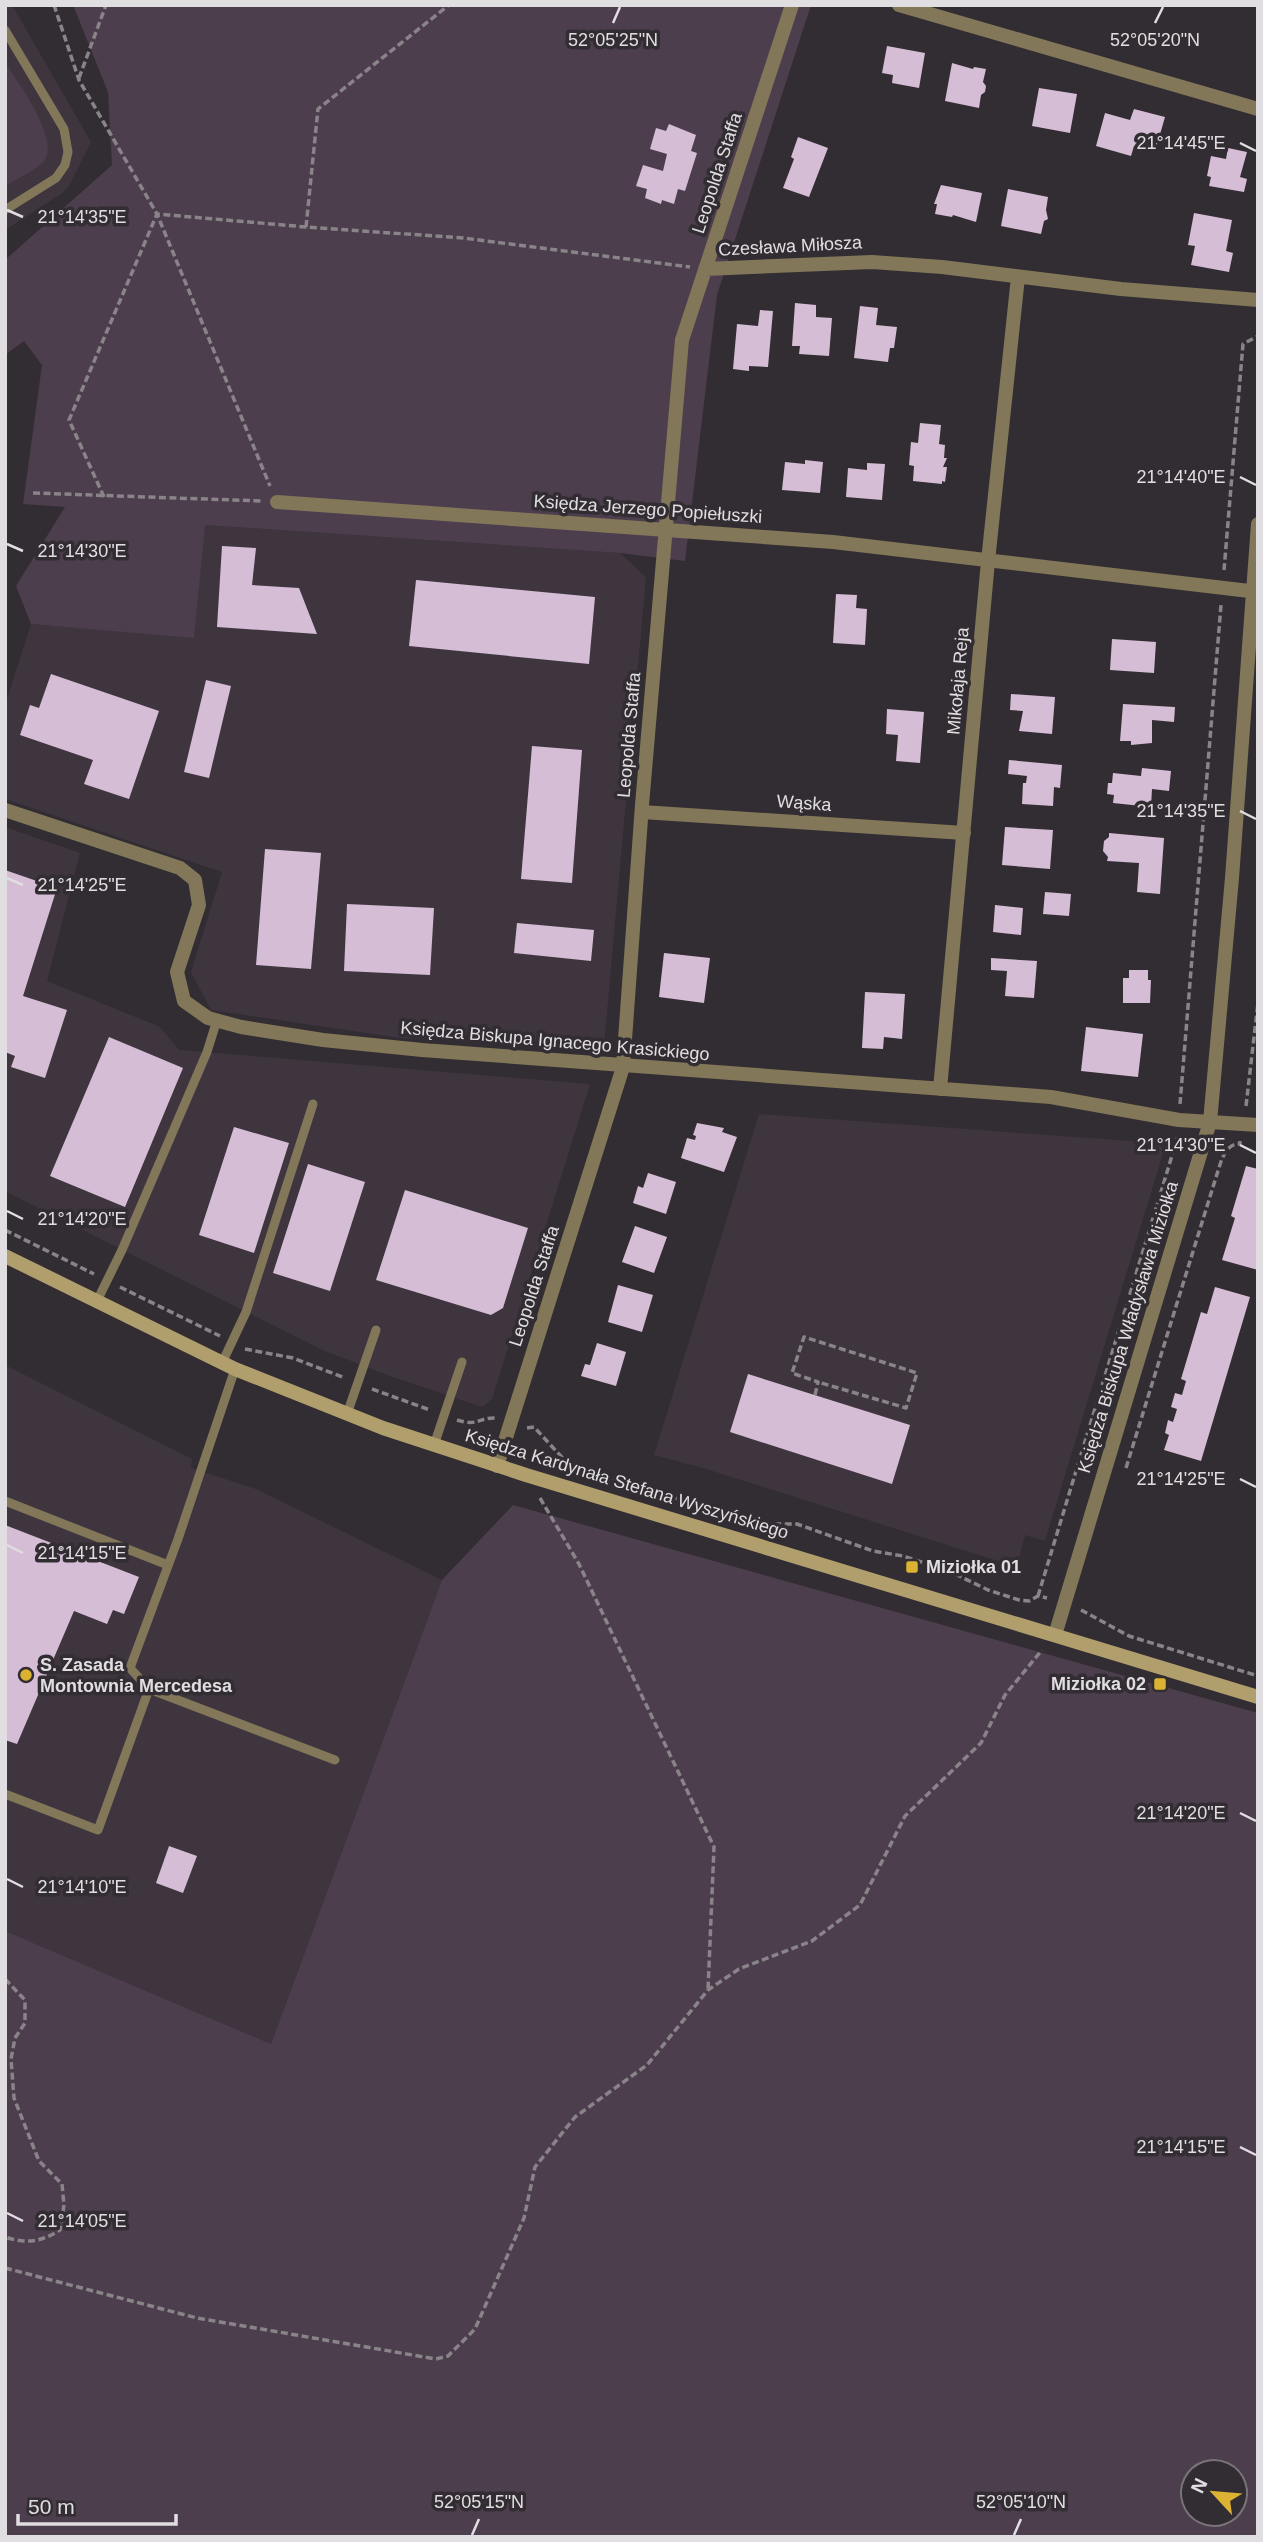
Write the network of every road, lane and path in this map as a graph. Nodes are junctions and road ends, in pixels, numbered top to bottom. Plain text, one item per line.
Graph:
1 (54, 5) edge
2 (106, 5) edge
3 (449, 5) edge
4 (792, 5) edge
5 (899, 5) edge
6 (5, 30) edge
7 (79, 79) junction
8 (1258, 109) edge
9 (5, 210) edge
10 (157, 214) junction
11 (306, 228) junction
12 (705, 269) junction
13 (1018, 277) junction
14 (1258, 300) edge
15 (1258, 336) edge
16 (33, 493) dead end
17 (104, 497) junction
18 (277, 502) junction
19 (1258, 524) edge
20 (667, 530) junction
21 (988, 561) junction
22 (1223, 589) junction
23 (1255, 592) edge
24 (5, 810) edge
25 (642, 812) junction
26 (964, 833) junction
27 (1258, 1003) edge
28 (217, 1020) junction
29 (624, 1067) junction
30 (940, 1089) junction
31 (313, 1104) dead end
32 (1179, 1120) junction
33 (1210, 1122) junction
34 (1251, 1125) edge
35 (5, 1256) edge
36 (97, 1301) junction
37 (376, 1330) dead end
38 (462, 1362) dead end
39 (229, 1366) junction
40 (818, 1382) junction
41 (815, 1395) dead end
42 (347, 1414) junction
43 (529, 1429) dead end
44 (435, 1445) junction
45 (497, 1466) junction
46 (1126, 1468) dead end
47 (526, 1475) junction
48 (5, 1501) edge
49 (168, 1565) junction
50 (1038, 1595) junction
51 (1053, 1600) dead end
52 (1077, 1616) dead end
53 (1055, 1635) junction
54 (1258, 1676) edge
55 (149, 1689) junction
56 (1258, 1698) edge
57 (335, 1760) dead end
58 (5, 1794) edge
59 (5, 1979) edge
60 (708, 1990) junction
61 (5, 2237) edge
62 (5, 2268) edge

1 - 7 path
2 - 7 path
3 - 11 path
4 - 12 street, Leopolda Staffa
5 - 8 street
6 - 9 lane
7 - 10 path
10 - 11 path, Czesława Miłosza
10 - 17 path
10 - 18 path
11 - 12 path, Czesława Miłosza
12 - 13 street, Czesława Miłosza
12 - 20 street, Leopolda Staffa
13 - 14 street, Czesława Miłosza
13 - 21 street, Mikołaja Reja
15 - 22 path
16 - 17 path
17 - 18 path
18 - 20 street, Księdza Jerzego Popiełuszki
19 - 23 street, Księdza Biskupa Władysława Miziołka
20 - 21 street, Księdza Jerzego Popiełuszki
20 - 25 street, Leopolda Staffa
21 - 22 street, Księdza Jerzego Popiełuszki
21 - 26 street, Mikołaja Reja
22 - 23 street, Księdza Jerzego Popiełuszki
22 - 32 path
23 - 33 street, Księdza Biskupa Władysława Miziołka
24 - 28 street, Księdza Biskupa Ignacego Krasickiego
25 - 26 street, Wąska
25 - 29 street, Leopolda Staffa
26 - 30 street, Mikołaja Reja
27 - 34 path
28 - 29 street, Księdza Biskupa Ignacego Krasickiego
28 - 36 lane
29 - 30 street, Księdza Biskupa Ignacego Krasickiego
29 - 45 street, Leopolda Staffa
30 - 32 street, Księdza Biskupa Ignacego Krasickiego
31 - 39 lane
32 - 33 street, Księdza Biskupa Ignacego Krasickiego
32 - 50 path
33 - 34 street, Księdza Biskupa Ignacego Krasickiego
33 - 53 street, Księdza Biskupa Władysława Miziołka
34 - 46 path
35 - 36 street, Księdza Kardynała Stefana Wyszyńskiego
36 - 39 street, Księdza Kardynała Stefana Wyszyńskiego
37 - 42 lane
38 - 44 lane
39 - 42 street, Księdza Kardynała Stefana Wyszyńskiego
39 - 49 lane
40 - 40 path
40 - 41 path
42 - 44 street, Księdza Kardynała Stefana Wyszyńskiego
43 - 50 path
44 - 45 street, Księdza Kardynała Stefana Wyszyńskiego
45 - 47 street, Księdza Kardynała Stefana Wyszyńskiego
47 - 53 street, Księdza Kardynała Stefana Wyszyńskiego
47 - 60 path
48 - 49 lane
49 - 55 lane
50 - 51 path
52 - 54 path
53 - 56 street, Księdza Kardynała Stefana Wyszyńskiego
53 - 60 path
55 - 57 lane
55 - 58 lane
59 - 61 path
60 - 62 path

